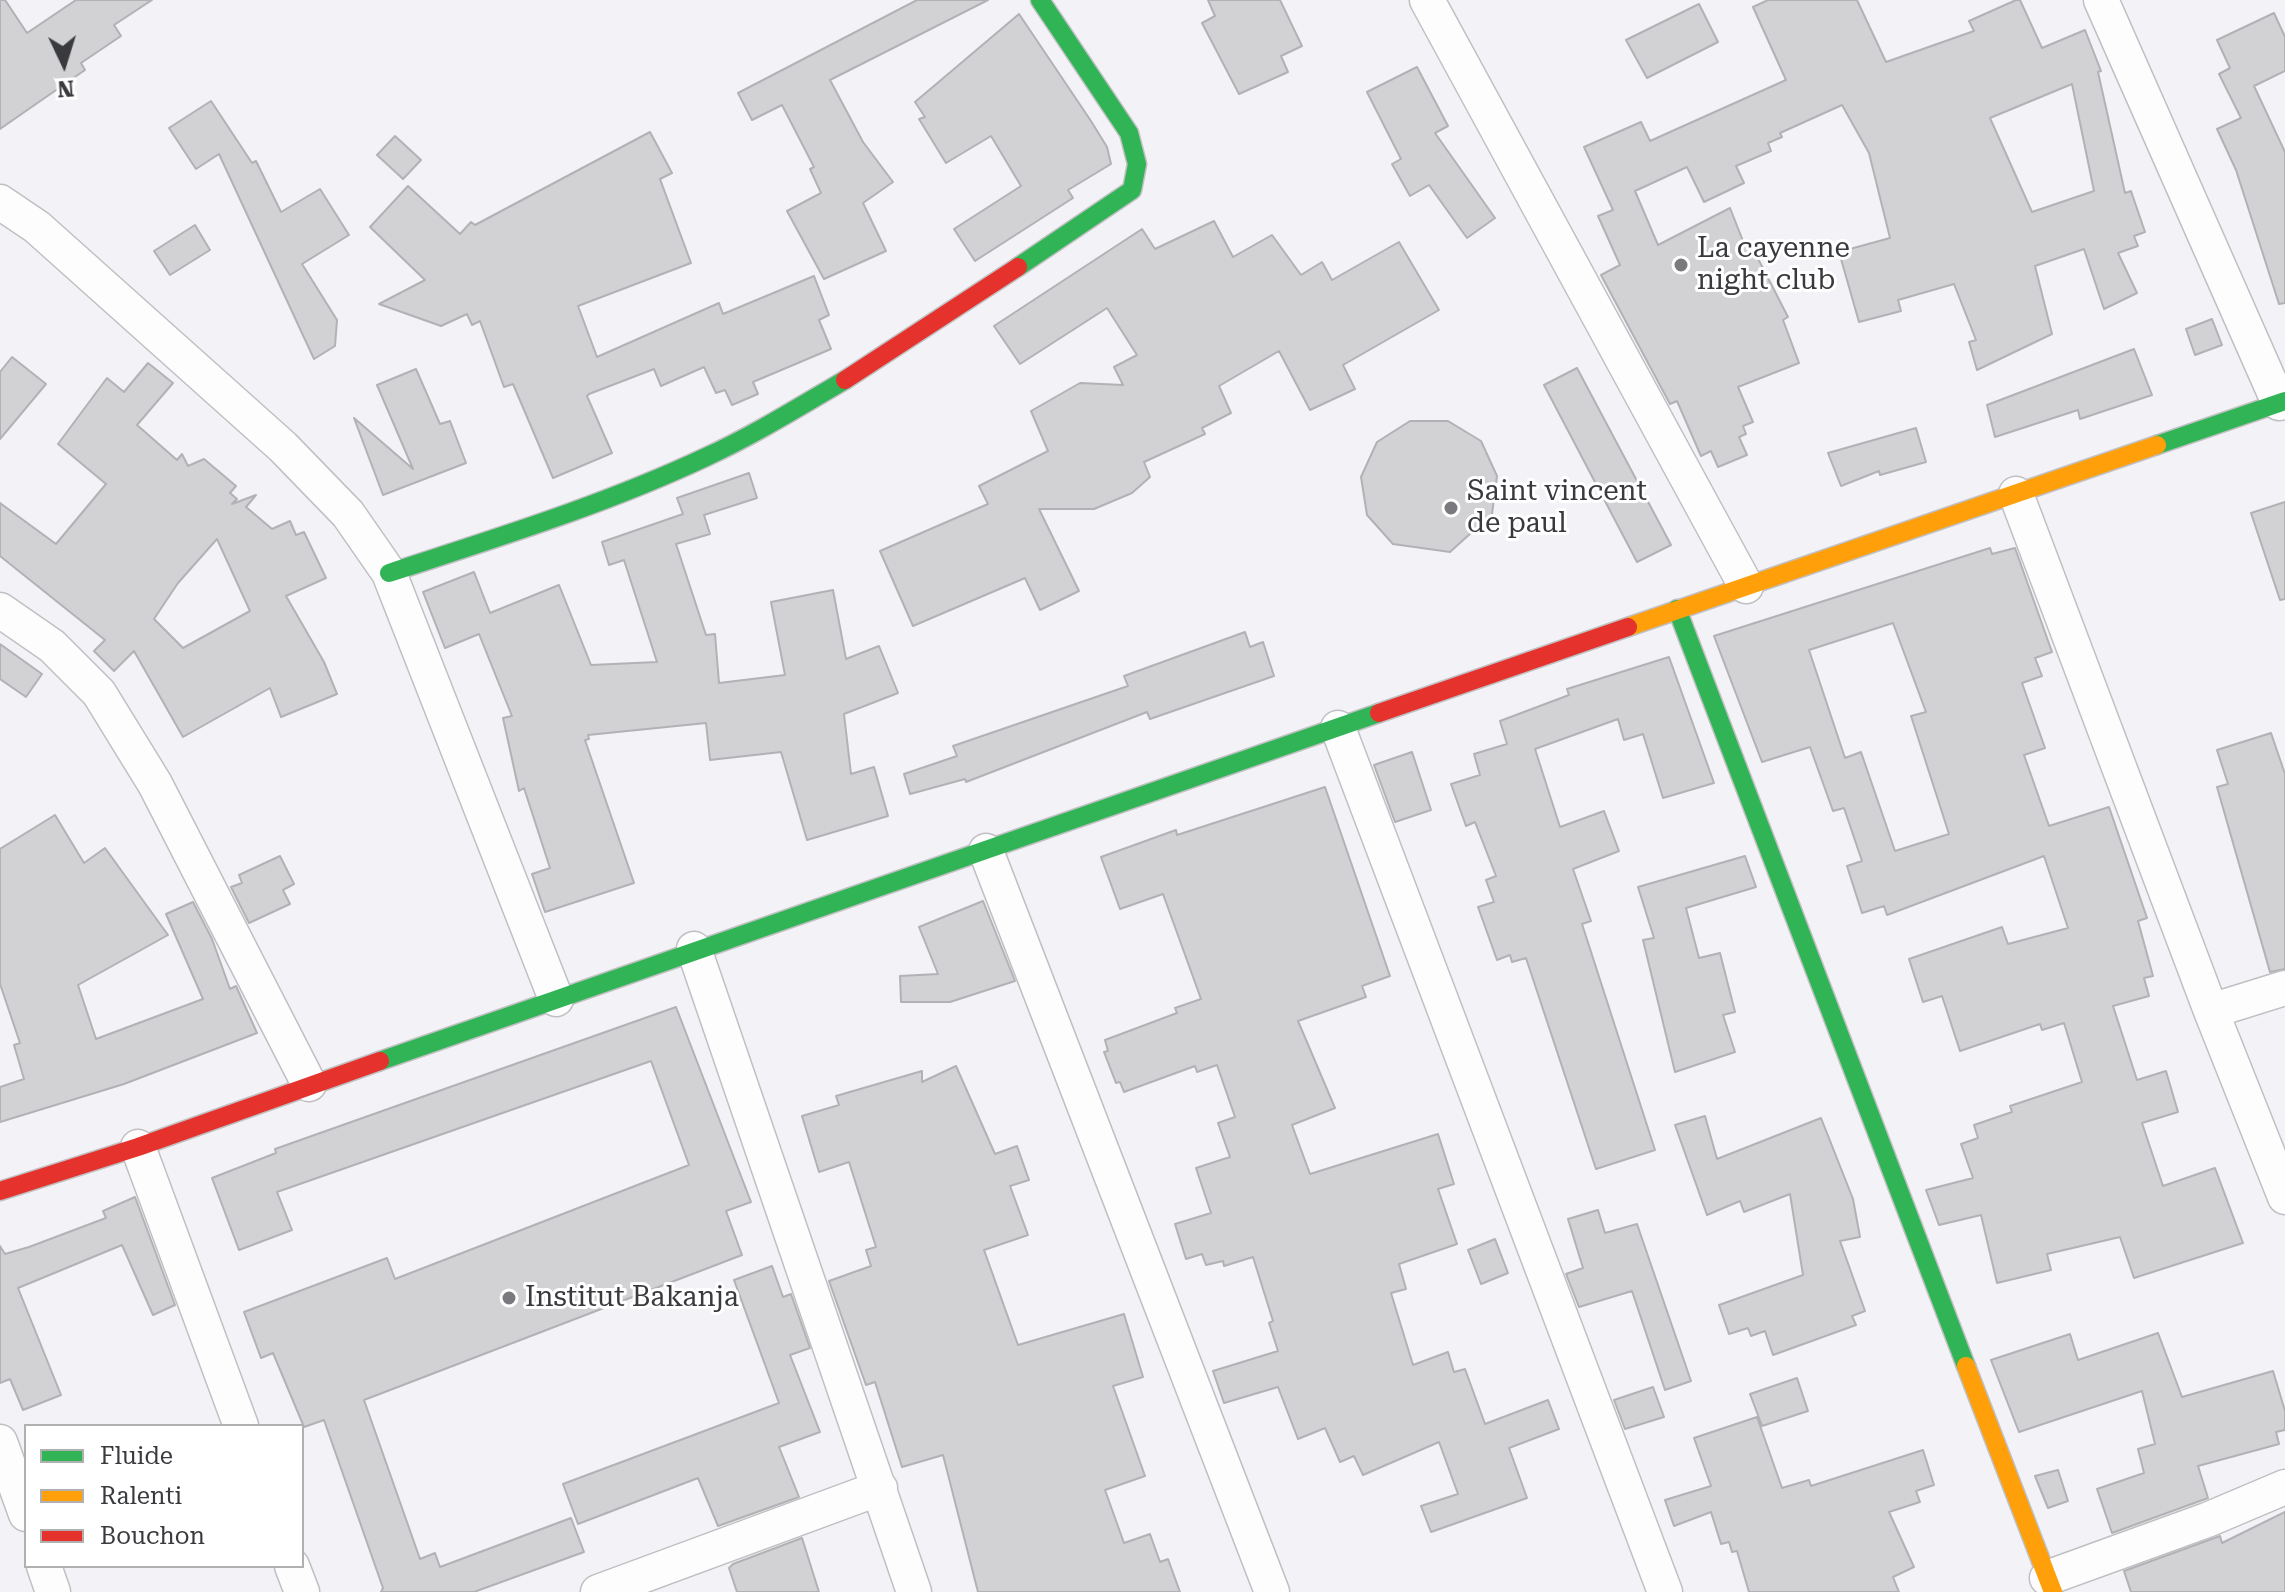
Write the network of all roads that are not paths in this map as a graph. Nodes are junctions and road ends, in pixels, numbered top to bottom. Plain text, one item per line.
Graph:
1 (1040, 0) edge
2 (1427, 0) edge
3 (2101, 0) edge
4 (0, 202) edge
5 (2282, 402) edge
6 (2016, 494) junction
7 (389, 573) junction
8 (1746, 586) junction
9 (1677, 609) junction
10 (0, 610) edge
11 (1338, 728) junction
12 (986, 851) junction
13 (694, 949) junction
14 (2285, 988) edge
15 (556, 999) junction
16 (2211, 1011) junction
17 (309, 1084) junction
18 (138, 1147) junction
19 (0, 1191) edge
20 (2285, 1197) edge
21 (240, 1424) edge
22 (0, 1442) edge
23 (2285, 1487) edge
24 (880, 1488) junction
25 (24, 1508) edge
26 (45, 1568) edge
27 (293, 1568) edge
28 (2050, 1585) edge
29 (53, 1592) edge
30 (302, 1592) edge
31 (598, 1592) edge
32 (914, 1592) edge
33 (1272, 1592) edge
34 (1665, 1592) edge

1 - 7 main road
2 - 8 street
3 - 5 street
4 - 7 street
5 - 6 main road
6 - 8 main road
6 - 16 street
7 - 15 street
8 - 9 main road
9 - 11 main road
9 - 28 main road
10 - 17 street
11 - 12 main road
11 - 34 street
12 - 13 main road
12 - 33 street
13 - 15 main road
13 - 24 street
14 - 16 street
15 - 17 main road
16 - 20 street
17 - 18 main road
18 - 19 main road
18 - 21 street
22 - 25 street
23 - 28 street
24 - 31 street
24 - 32 street
26 - 29 street
27 - 30 street

